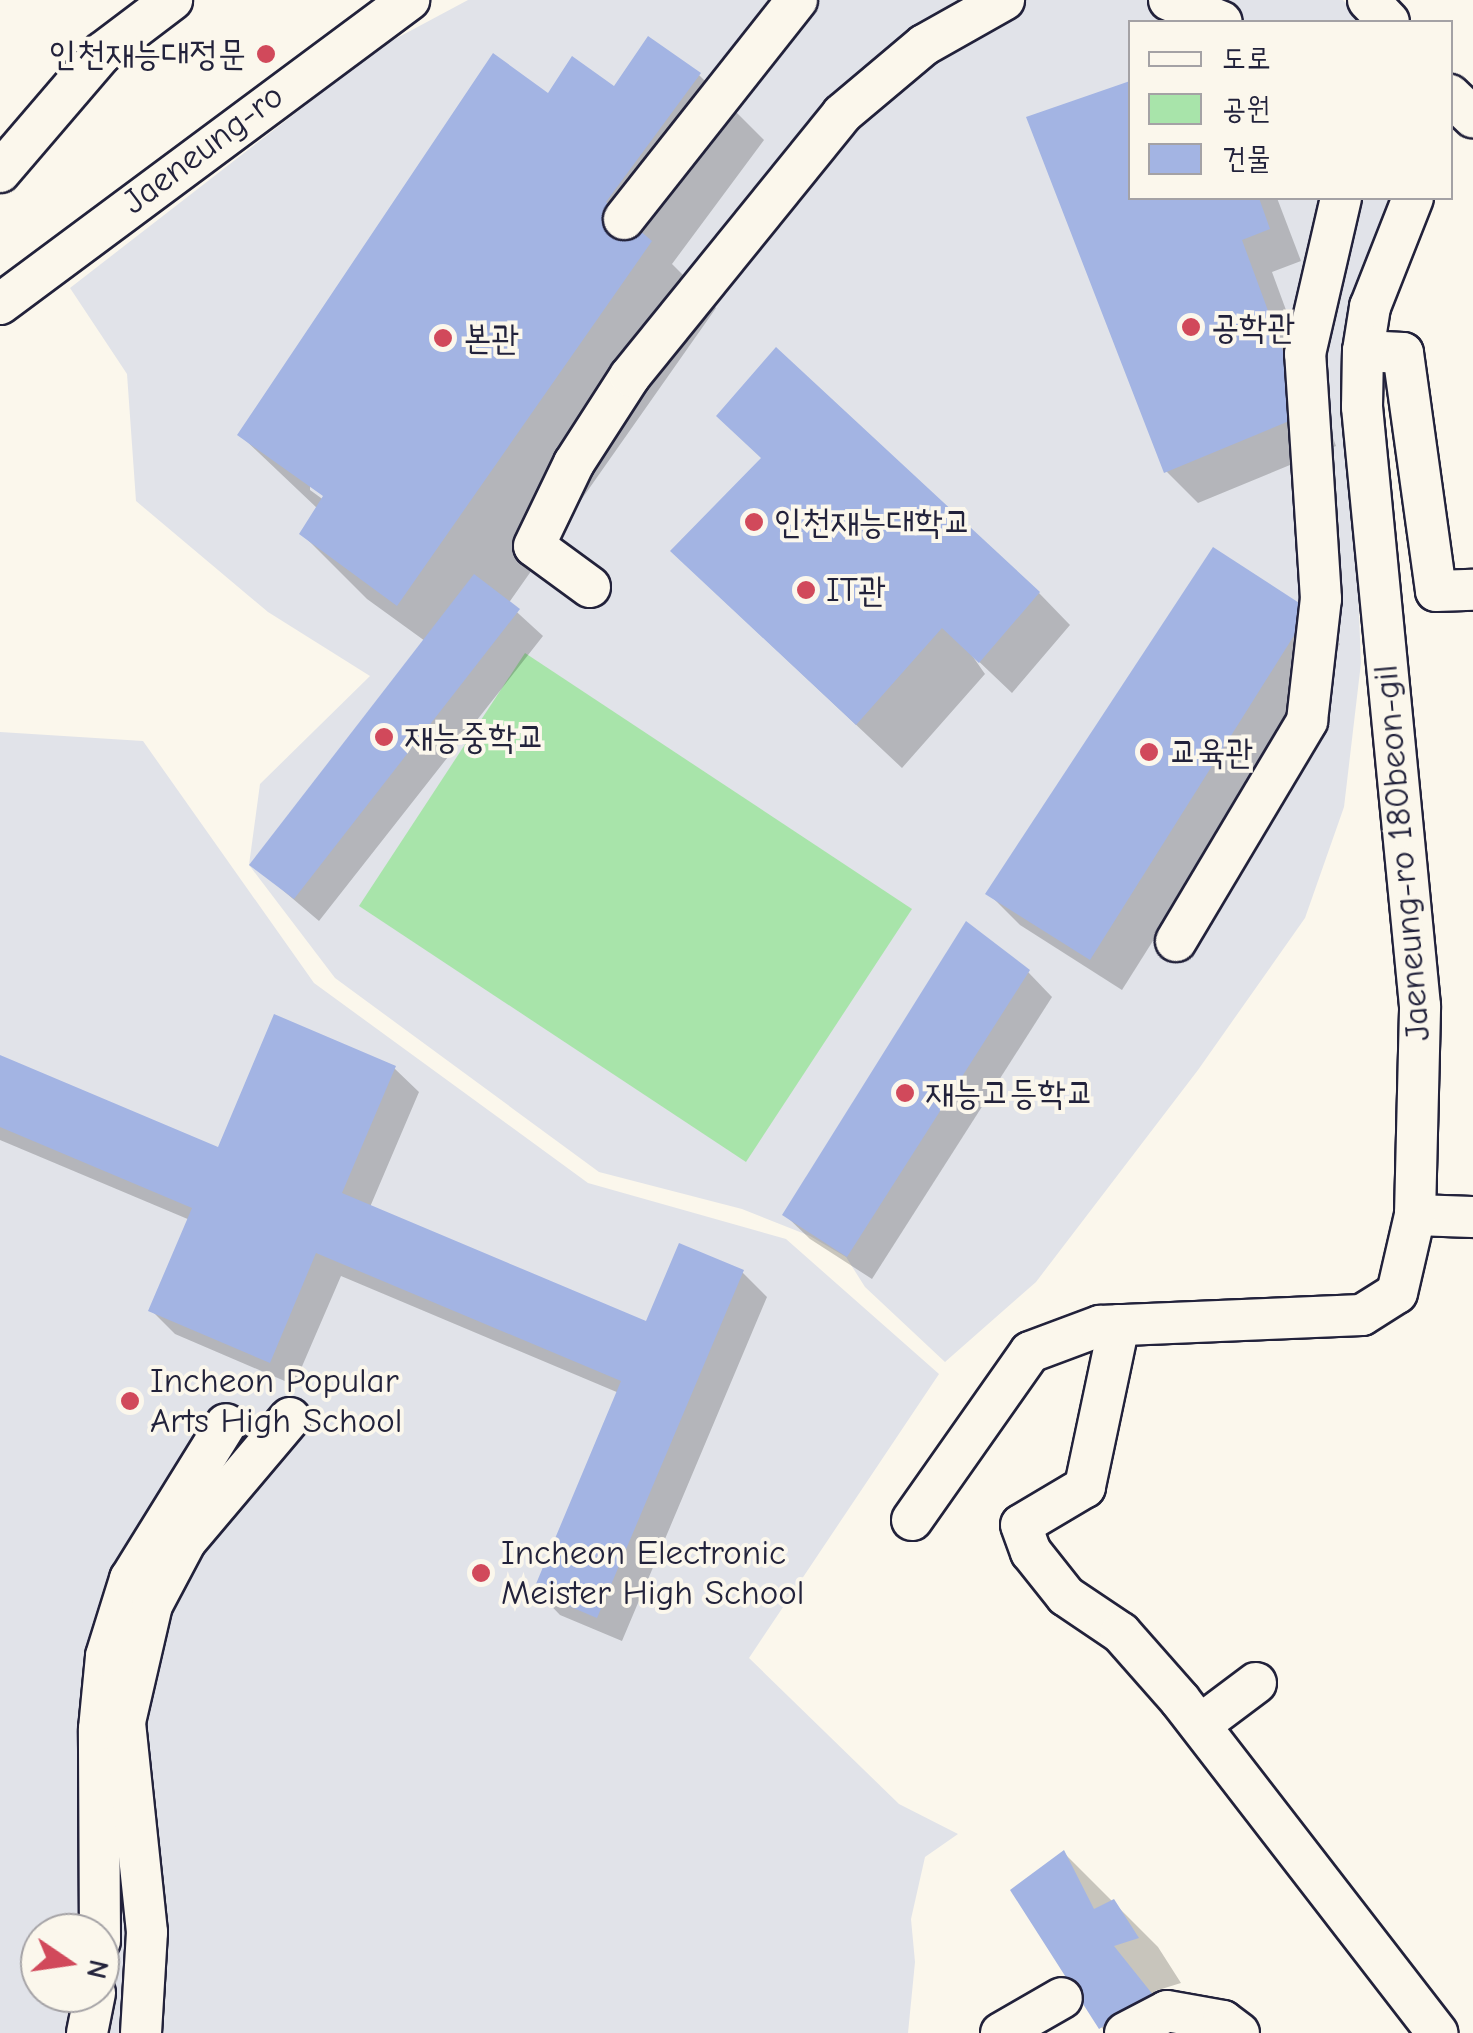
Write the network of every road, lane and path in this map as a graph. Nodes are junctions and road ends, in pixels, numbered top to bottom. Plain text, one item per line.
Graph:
1 (172, 0) edge
2 (798, 0) edge
3 (1004, 0) edge
4 (1169, 0) edge
5 (1368, 0) edge
6 (391, 6) edge
7 (1217, 20) edge
8 (1387, 20) edge
9 (0, 172) edge
10 (1341, 200) edge
11 (1412, 200) edge
12 (624, 219) dead end
13 (0, 304) edge
14 (1363, 350) junction
15 (590, 587) dead end
16 (1473, 590) edge
17 (1176, 941) dead end
18 (1415, 1215) junction
19 (1473, 1216) edge
20 (1119, 1325) junction
21 (290, 1418) dead end
22 (226, 1424) dead end
23 (912, 1520) dead end
24 (1256, 1683) dead end
25 (1200, 1725) junction
26 (100, 1913) edge
27 (1062, 1998) dead end
28 (141, 2033) edge
29 (1001, 2033) edge
30 (1125, 2033) edge
31 (1240, 2033) edge
32 (1437, 2033) edge

1 - 9 street
2 - 12 street
3 - 15 street
4 - 7 street
5 - 8 street
6 - 13 street, Jaeneung-ro
10 - 17 street
11 - 14 street, Jaeneung-ro 180beon-gil
14 - 16 street
14 - 18 street, Jaeneung-ro 180beon-gil
18 - 19 street
18 - 20 street, Jaeneung-ro 180beon-gil
20 - 23 street, Jaeneung-ro 180beon-gil
20 - 25 street
21 - 28 street
22 - 26 street
24 - 25 street
25 - 32 street
27 - 29 street
30 - 31 street

